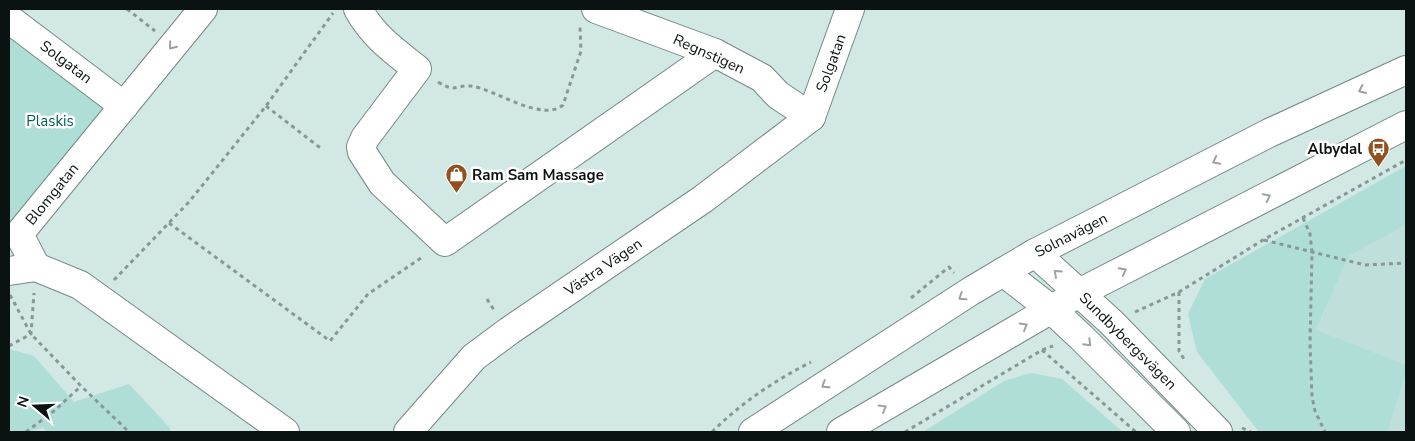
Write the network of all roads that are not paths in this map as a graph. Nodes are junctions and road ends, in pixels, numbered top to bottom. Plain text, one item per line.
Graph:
1 (203, 9) edge
2 (358, 9) edge
3 (850, 9) edge
4 (588, 14) edge
5 (9, 19) edge
6 (715, 53) junction
7 (1406, 70) edge
8 (124, 106) junction
9 (811, 117) junction
10 (1406, 125) edge
11 (1035, 253) junction
12 (36, 267) junction
13 (9, 271) edge
14 (1003, 272) junction
15 (1079, 293) junction
16 (1052, 310) junction
17 (1226, 428) edge
18 (285, 432) edge
19 (410, 432) edge
20 (753, 432) edge
21 (841, 432) edge
22 (1176, 432) edge

1 -> 8 main road, Blomgatan
2 - 6 main road
3 - 9 main road, Solgatan
4 - 6 main road, Regnstigen
5 - 8 main road, Solgatan
6 - 9 main road, Regnstigen
7 -> 11 main road, Solnavägen
8 - 12 main road, Blomgatan
9 - 19 main road, Västra Vägen
15 -> 10 main road
11 - 14 main road, Solnavägen
15 -> 11 main road, Sundbybergsvägen
12 - 13 main road
12 - 18 main road
14 - 16 main road, Sundbybergsvägen
14 -> 20 main road, Solnavägen
15 - 16 main road
15 - 17 main road, Sundbybergsvägen
21 -> 16 main road
16 -> 22 main road, Sundbybergsvägen

